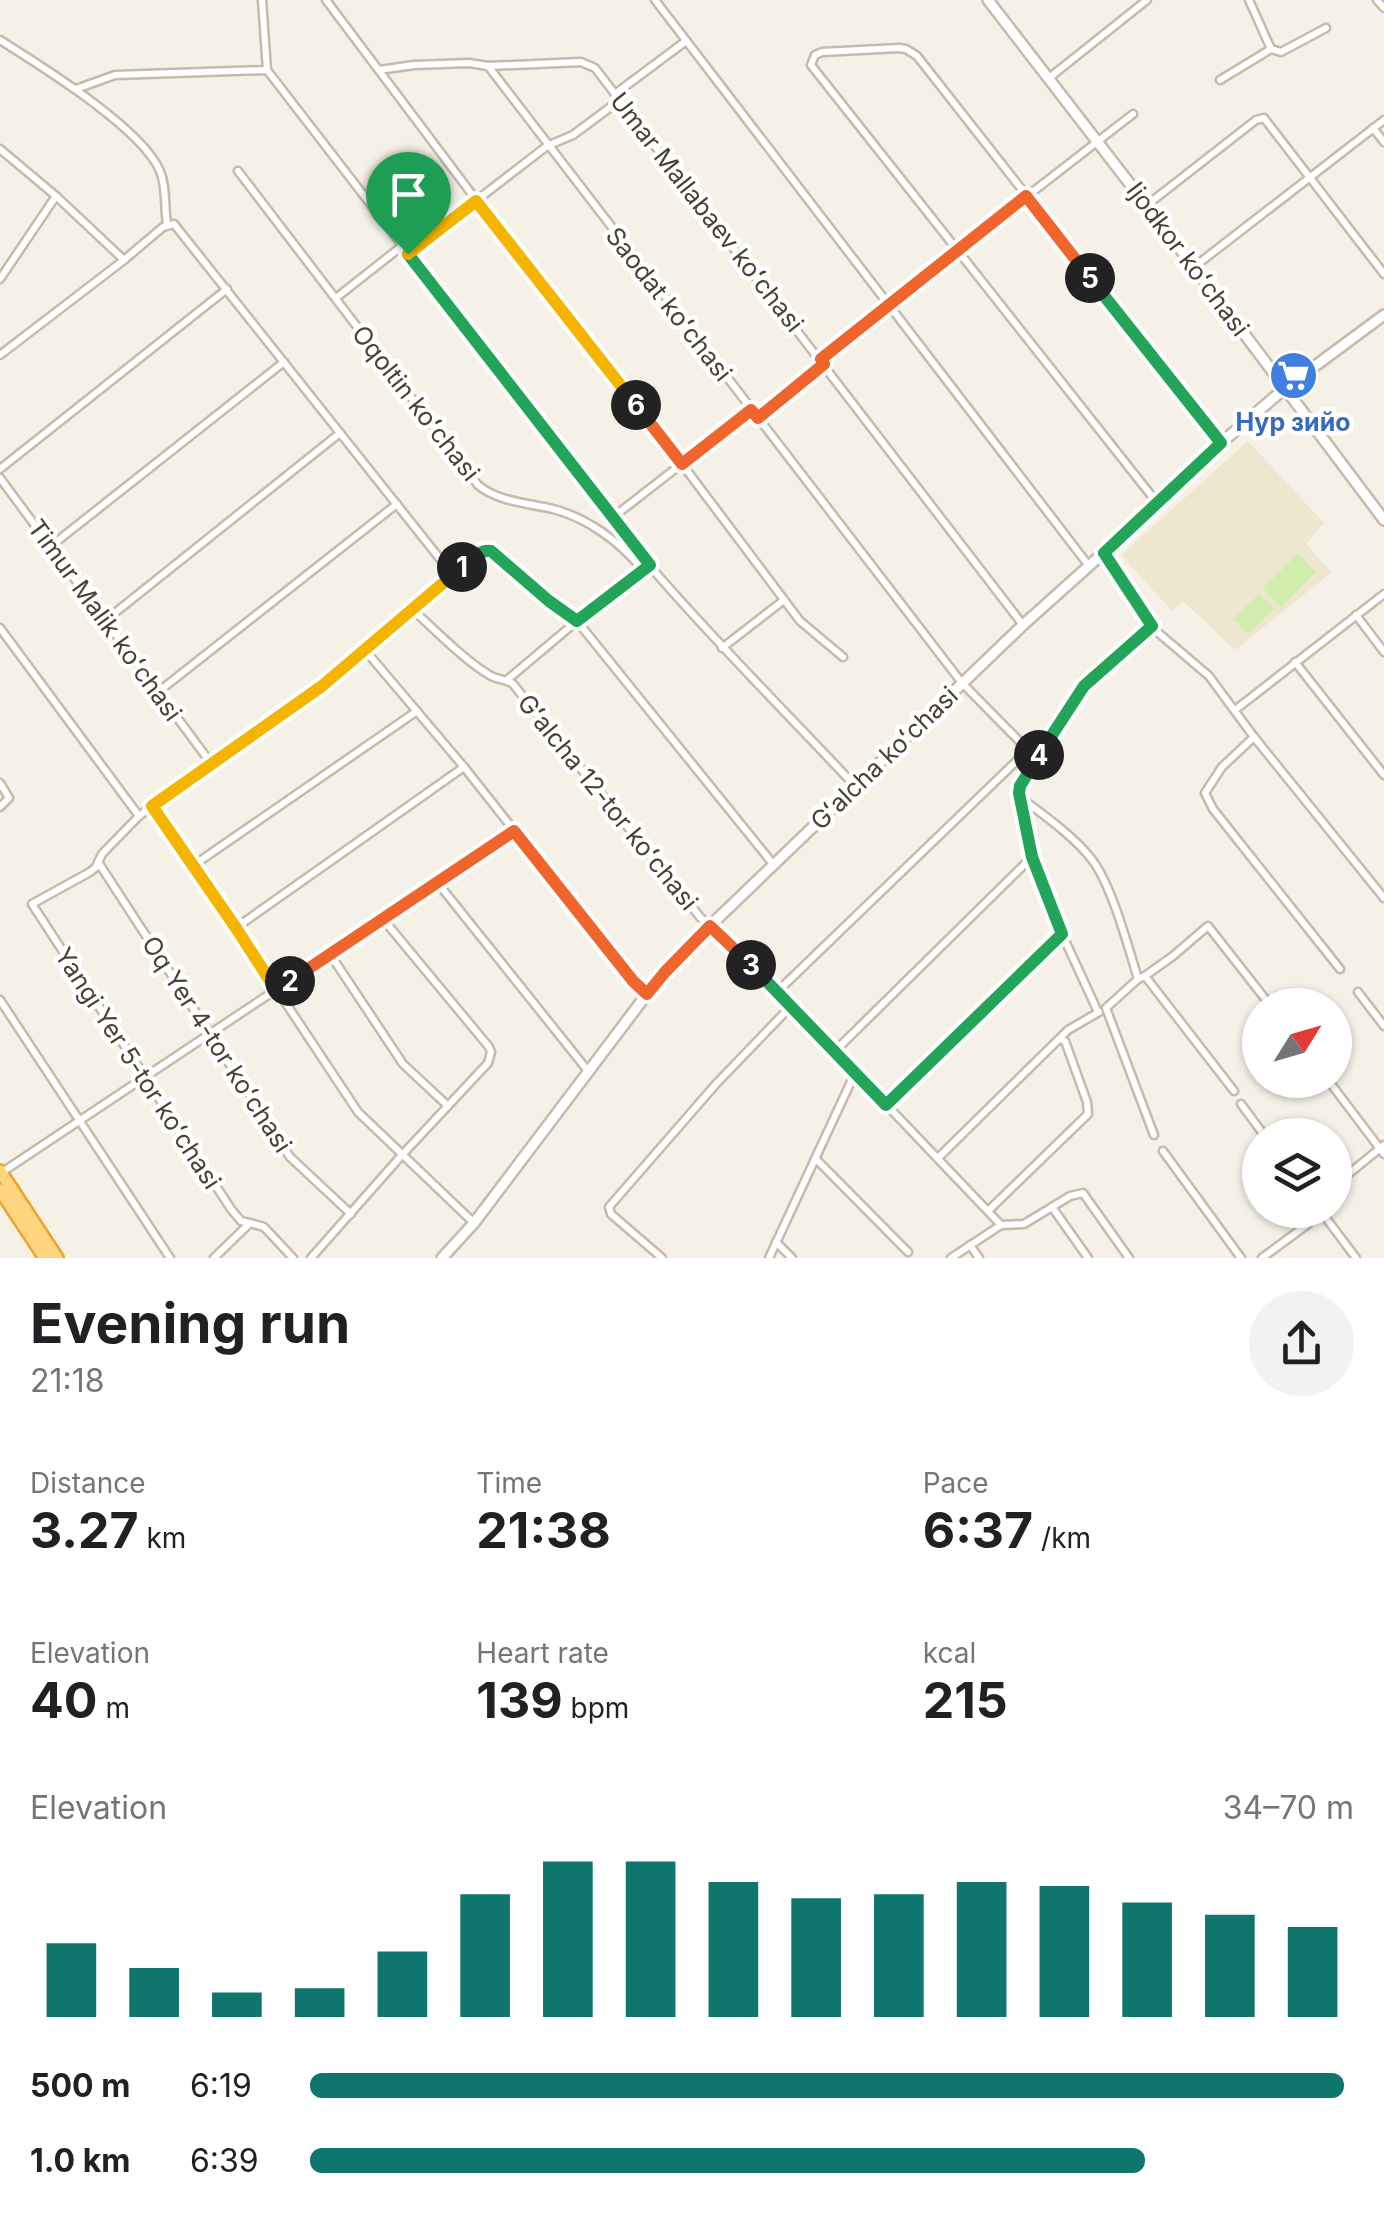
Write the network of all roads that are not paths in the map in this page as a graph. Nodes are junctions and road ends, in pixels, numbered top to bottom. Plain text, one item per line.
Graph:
1 (262, 0) edge
2 (326, 0) edge
3 (655, 0) edge
4 (988, 0) edge
5 (1146, 0) edge
6 (1249, 0) edge
7 (1378, 0) edge
8 (1384, 8) edge
9 (1326, 28) dead end
10 (0, 40) edge
11 (686, 41) junction
12 (1271, 49) junction
13 (488, 66) junction
14 (267, 70) junction
15 (379, 70) junction
16 (1049, 78) junction
17 (1220, 80) dead end
18 (75, 90) junction
19 (618, 97) junction
20 (1133, 114) dead end
21 (1384, 120) edge
22 (1373, 128) junction
23 (1098, 142) junction
24 (1384, 142) edge
25 (547, 146) junction
26 (0, 148) edge
27 (238, 171) dead end
28 (1311, 178) junction
29 (56, 196) junction
30 (1026, 196) junction
31 (476, 201) junction
32 (1147, 205) junction
33 (165, 225) junction
34 (402, 246) junction
35 (959, 249) junction
36 (408, 254) junction
37 (124, 260) junction
38 (1194, 267) junction
39 (1384, 274) edge
40 (0, 279) edge
41 (226, 289) junction
42 (335, 298) junction
43 (890, 304) junction
44 (1384, 315) edge
45 (0, 354) edge
46 (823, 361) junction
47 (284, 362) junction
48 (1284, 389) junction
49 (751, 410) junction
50 (758, 418) junction
51 (340, 433) junction
52 (1221, 443) junction
53 (682, 464) junction
54 (0, 469) edge
55 (0, 478) edge
56 (397, 504) junction
57 (1158, 504) junction
58 (612, 518) junction
59 (1384, 520) edge
60 (51, 546) junction
61 (1104, 553) junction
62 (1089, 566) junction
63 (646, 568) junction
64 (452, 574) junction
65 (1384, 594) edge
66 (784, 600) junction
67 (411, 608) junction
68 (1356, 616) junction
69 (106, 620) junction
70 (577, 621) junction
71 (1023, 625) junction
72 (1152, 626) junction
73 (0, 628) edge
74 (722, 648) junction
75 (365, 650) junction
76 (1384, 652) edge
77 (843, 657) dead end
78 (1294, 662) junction
79 (507, 680) junction
80 (962, 683) junction
81 (158, 692) junction
82 (1235, 710) junction
83 (417, 711) junction
84 (1254, 737) junction
85 (1028, 750) junction
86 (1038, 757) junction
87 (210, 762) junction
88 (464, 767) junction
89 (1384, 775) edge
90 (0, 783) edge
91 (855, 786) junction
92 (1021, 798) junction
93 (152, 806) junction
94 (0, 807) edge
95 (139, 816) junction
96 (514, 831) junction
97 (1032, 857) junction
98 (98, 862) junction
99 (773, 864) junction
100 (194, 865) junction
101 (437, 882) junction
102 (1384, 898) edge
103 (382, 919) junction
104 (710, 926) junction
105 (236, 928) junction
106 (1062, 934) junction
107 (330, 954) junction
108 (1340, 969) dead end
109 (1142, 978) junction
110 (1257, 988) edge
111 (276, 990) junction
112 (778, 991) junction
113 (1358, 992) dead end
114 (647, 994) junction
115 (0, 1000) edge
116 (792, 1005) junction
117 (1102, 1010) junction
118 (1384, 1026) edge
119 (212, 1034) junction
120 (1059, 1039) junction
121 (835, 1051) junction
122 (588, 1071) junction
123 (855, 1073) junction
124 (144, 1078) junction
125 (1234, 1090) dead end
126 (1342, 1098) edge
127 (1241, 1104) dead end
128 (886, 1105) junction
129 (448, 1106) junction
130 (1251, 1118) edge
131 (79, 1122) junction
132 (1154, 1136) dead end
133 (1383, 1149) edge
134 (1163, 1152) dead end
135 (402, 1156) junction
136 (816, 1158) junction
137 (938, 1158) junction
138 (0, 1172) edge
139 (1352, 1172) edge
140 (0, 1190) edge
141 (1052, 1208) junction
142 (988, 1210) junction
143 (351, 1214) junction
144 (250, 1223) junction
145 (474, 1223) junction
146 (1001, 1225) junction
147 (1303, 1228) edge
148 (1333, 1228) edge
149 (776, 1242) junction
150 (970, 1245) junction
151 (908, 1252) dead end
152 (46, 1258) edge
153 (57, 1258) edge
154 (170, 1258) edge
155 (214, 1258) edge
156 (293, 1258) edge
157 (311, 1258) edge
158 (442, 1258) edge
159 (662, 1258) edge
160 (769, 1258) edge
161 (792, 1258) edge
162 (952, 1258) edge
163 (979, 1258) edge
164 (1088, 1258) edge
165 (1129, 1258) edge
166 (1241, 1258) edge
167 (1262, 1258) edge
168 (1356, 1258) edge

1 - 14 street
2 - 15 street
3 - 11 street
4 - 16 street, Ijodkor koʻchasi
5 - 16 street
6 - 12 street
7 - 8 street
9 - 12 street
10 - 18 street
11 - 19 street
11 - 43 street
12 - 17 street
13 - 15 street, Umar Mallabaev koʻchasi
13 - 19 street, Umar Mallabaev koʻchasi
13 - 25 street, Saodat koʻchasi
14 - 18 street
14 - 34 street
15 - 31 street
16 - 23 street, Ijodkor koʻchasi
18 - 33 street
19 - 25 street
19 - 46 street, Umar Mallabaev koʻchasi
20 - 23 street
21 - 22 street
22 - 24 street
22 - 28 street
23 - 30 street
23 - 32 street, Ijodkor koʻchasi
25 - 31 street
25 - 49 street, Saodat koʻchasi
26 - 29 street
27 - 42 street, Oqoltin koʻchasi
28 - 32 street
28 - 38 street
28 - 39 street
29 - 37 street
29 - 40 street
30 - 35 street
30 - 35 street
30 - 52 street
31 - 36 street
31 - 53 street
32 - 38 street, Ijodkor koʻchasi
33 - 37 street
33 - 41 street
34 - 36 street
34 - 42 street
35 - 43 street
35 - 57 street
36 - 58 street
37 - 45 street
38 - 48 street, Ijodkor koʻchasi
41 - 47 street
41 - 54 street
42 - 63 street, Oqoltin koʻchasi
43 - 46 street
43 - 62 street
44 - 48 street, Gʻalcha koʻchasi
46 - 50 street
46 - 71 street, Umar Mallabaev koʻchasi
47 - 51 street
47 - 60 street
48 - 52 street, Gʻalcha koʻchasi
48 - 59 street, Ijodkor koʻchasi
49 - 50 street, Saodat koʻchasi
49 - 53 street
50 - 80 street, Saodat koʻchasi
51 - 56 street
51 - 69 street
52 - 57 street, Gʻalcha koʻchasi
53 - 58 street
53 - 66 street
55 - 60 street, Timur Malik koʻchasi
56 - 64 street
56 - 81 street
57 - 61 street, Gʻalcha koʻchasi
58 - 63 street
60 - 69 street, Timur Malik koʻchasi
61 - 62 street, Gʻalcha koʻchasi
61 - 72 street
62 - 71 street, Gʻalcha koʻchasi
63 - 70 street
63 - 74 street
64 - 67 street
64 - 70 street
65 - 68 street
66 - 74 street
66 - 77 street
67 - 75 street
67 - 79 street, Gʻalcha 12-tor koʻchasi
68 - 76 street
68 - 78 street
69 - 81 street, Timur Malik koʻchasi
70 - 79 street
70 - 99 street
71 - 80 street, Gʻalcha koʻchasi
72 - 82 street
72 - 86 street
73 - 95 street
74 - 91 street
75 - 83 street
75 - 87 street
78 - 82 street
78 - 89 street
79 - 104 street, Gʻalcha 12-tor koʻchasi
80 - 85 street, Saodat koʻchasi
80 - 91 street, Gʻalcha koʻchasi
81 - 87 street, Timur Malik koʻchasi
82 - 84 street
83 - 88 street
83 - 100 street
84 - 102 street
84 - 108 street
85 - 86 street, Saodat koʻchasi
85 - 112 street
86 - 92 street
87 - 93 street
88 - 96 street
88 - 105 street
90 - 94 street
91 - 99 street, Gʻalcha koʻchasi
92 - 97 street
92 - 109 street
93 - 95 street
93 - 100 street
95 - 98 street
96 - 101 street
96 - 114 street
97 - 106 street
97 - 121 street
98 - 119 street, Oq Yer 4-tor koʻchasi
98 - 124 street, Yangi Yer 5-tor koʻchasi
99 - 104 street, Gʻalcha koʻchasi
100 - 105 street
101 - 103 street
101 - 122 street
103 - 107 street
103 - 129 street
104 - 112 street, Gʻalcha 12-tor koʻchasi
104 - 114 street, Gʻalcha koʻchasi
105 - 111 street
106 - 117 street
106 - 128 street
107 - 111 street
107 - 129 street
109 - 110 street
109 - 117 street
109 - 125 street
111 - 119 street
111 - 135 street
112 - 116 street, Gʻalcha 12-tor koʻchasi
113 - 118 street
114 - 122 street, Gʻalcha koʻchasi
115 - 131 street
116 - 121 street, Gʻalcha 12-tor koʻchasi
116 - 159 street
117 - 120 street
117 - 132 street
119 - 124 street
119 - 143 street, Oq Yer 4-tor koʻchasi
120 - 137 street
120 - 142 street
121 - 123 street, Gʻalcha 12-tor koʻchasi
122 - 145 street, Gʻalcha koʻchasi
123 - 128 street, Gʻalcha 12-tor koʻchasi
123 - 136 street
124 - 131 street
124 - 144 street, Yangi Yer 5-tor koʻchasi
126 - 133 street
127 - 130 street
128 - 137 street, Gʻalcha 12-tor koʻchasi
129 - 135 street
131 - 138 street
131 - 154 street
133 - 139 street
134 - 166 street
135 - 143 street
135 - 145 street
136 - 149 street
136 - 151 street
137 - 142 street, Gʻalcha 12-tor koʻchasi
138 - 153 highway
140 - 152 highway
141 - 146 street
141 - 164 street
141 - 165 street
142 - 146 street, Gʻalcha 12-tor koʻchasi
143 - 157 street
144 - 155 street
144 - 156 street, Yangi Yer 5-tor koʻchasi
145 - 158 street, Gʻalcha koʻchasi
146 - 150 street
147 - 167 street
148 - 168 street
149 - 160 street
149 - 161 street
150 - 162 street
150 - 163 street

